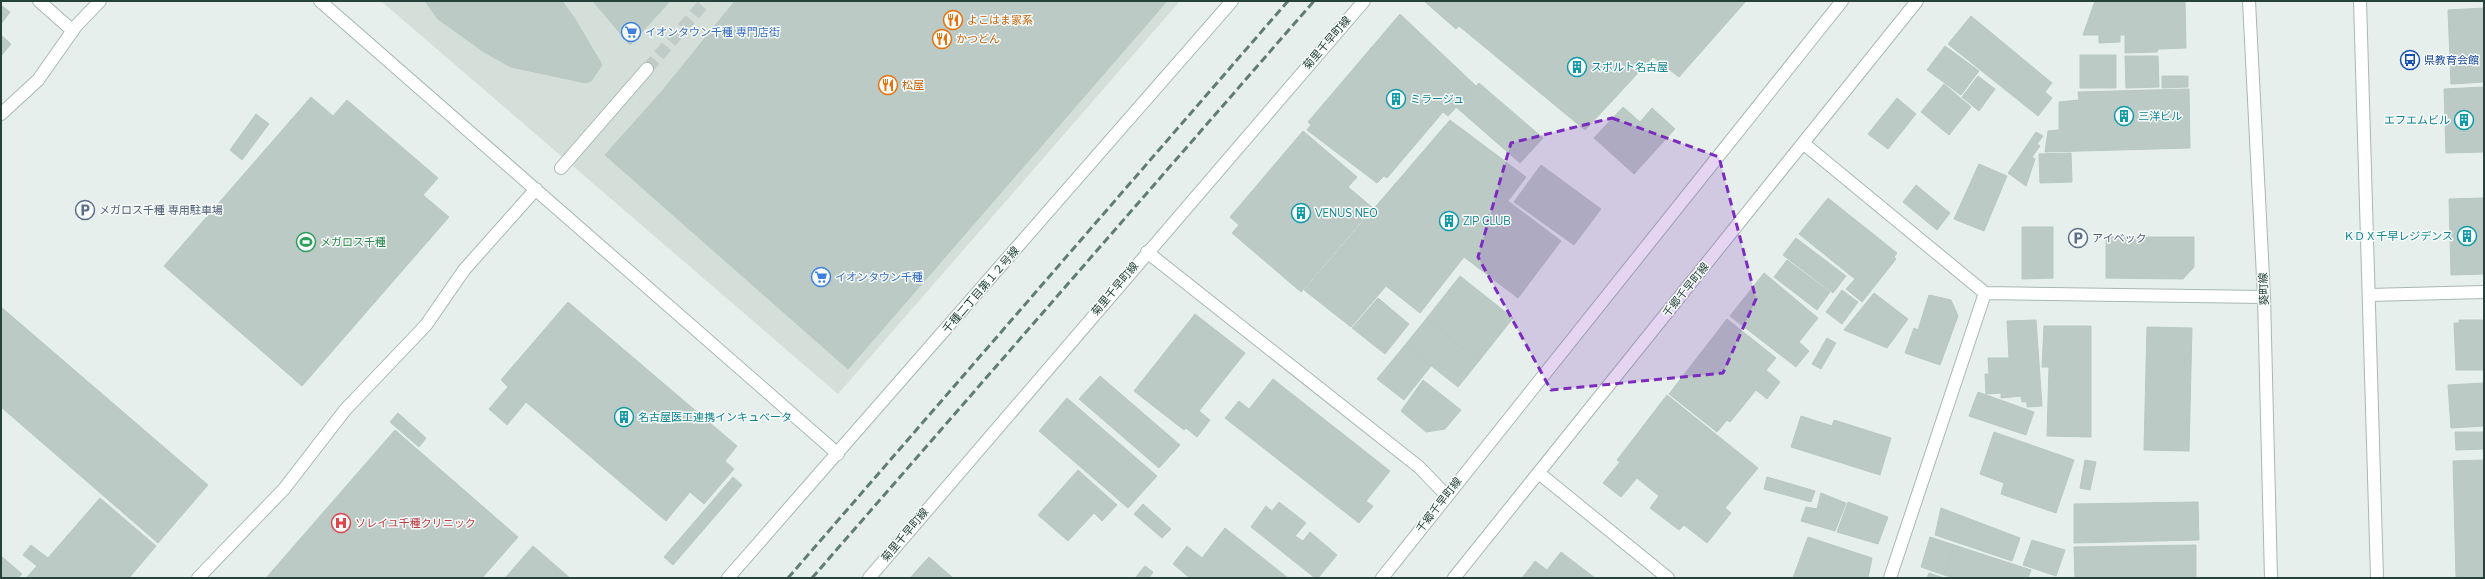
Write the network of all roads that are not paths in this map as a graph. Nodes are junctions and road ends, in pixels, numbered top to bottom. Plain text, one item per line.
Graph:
1 (39, 1) edge
2 (100, 1) edge
3 (320, 1) edge
4 (1232, 1) edge
5 (1364, 1) edge
6 (1842, 1) edge
7 (1916, 1) edge
8 (2249, 1) edge
9 (2360, 1) edge
10 (73, 31) junction
11 (647, 70) tunnel mouth
12 (1, 114) edge
13 (1803, 143) junction
14 (561, 168) dead end
15 (536, 189) junction
16 (1147, 252) junction
17 (2484, 292) edge
18 (1985, 293) junction
19 (2369, 295) junction
20 (2264, 297) junction
21 (838, 454) junction
22 (1540, 474) junction
23 (1447, 496) junction
24 (198, 578) edge
25 (728, 578) edge
26 (869, 578) edge
27 (1382, 578) edge
28 (1454, 578) edge
29 (1668, 578) edge
30 (1890, 578) edge
31 (2271, 578) edge
32 (2377, 578) edge

1 - 10 street
2 - 10 street
3 - 15 street
4 - 21 street, 千種二丁目第１２号線
5 - 16 street, 菊里千早町線
6 - 23 street, 千郷千早町線
7 - 13 street, 千郷千早町線
8 - 20 street, 葵町線
9 - 19 street
10 - 12 street
11 - 14 street
13 - 18 street
13 - 22 street, 千郷千早町線
15 - 21 street
15 - 24 street
16 - 23 street
16 - 26 street, 菊里千早町線
17 - 19 street
18 - 20 street
18 - 30 street
19 - 32 street
20 - 31 street, 葵町線
21 - 25 street, 千種二丁目第１２号線
22 - 28 street, 千郷千早町線
22 - 29 street
23 - 27 street, 千郷千早町線

